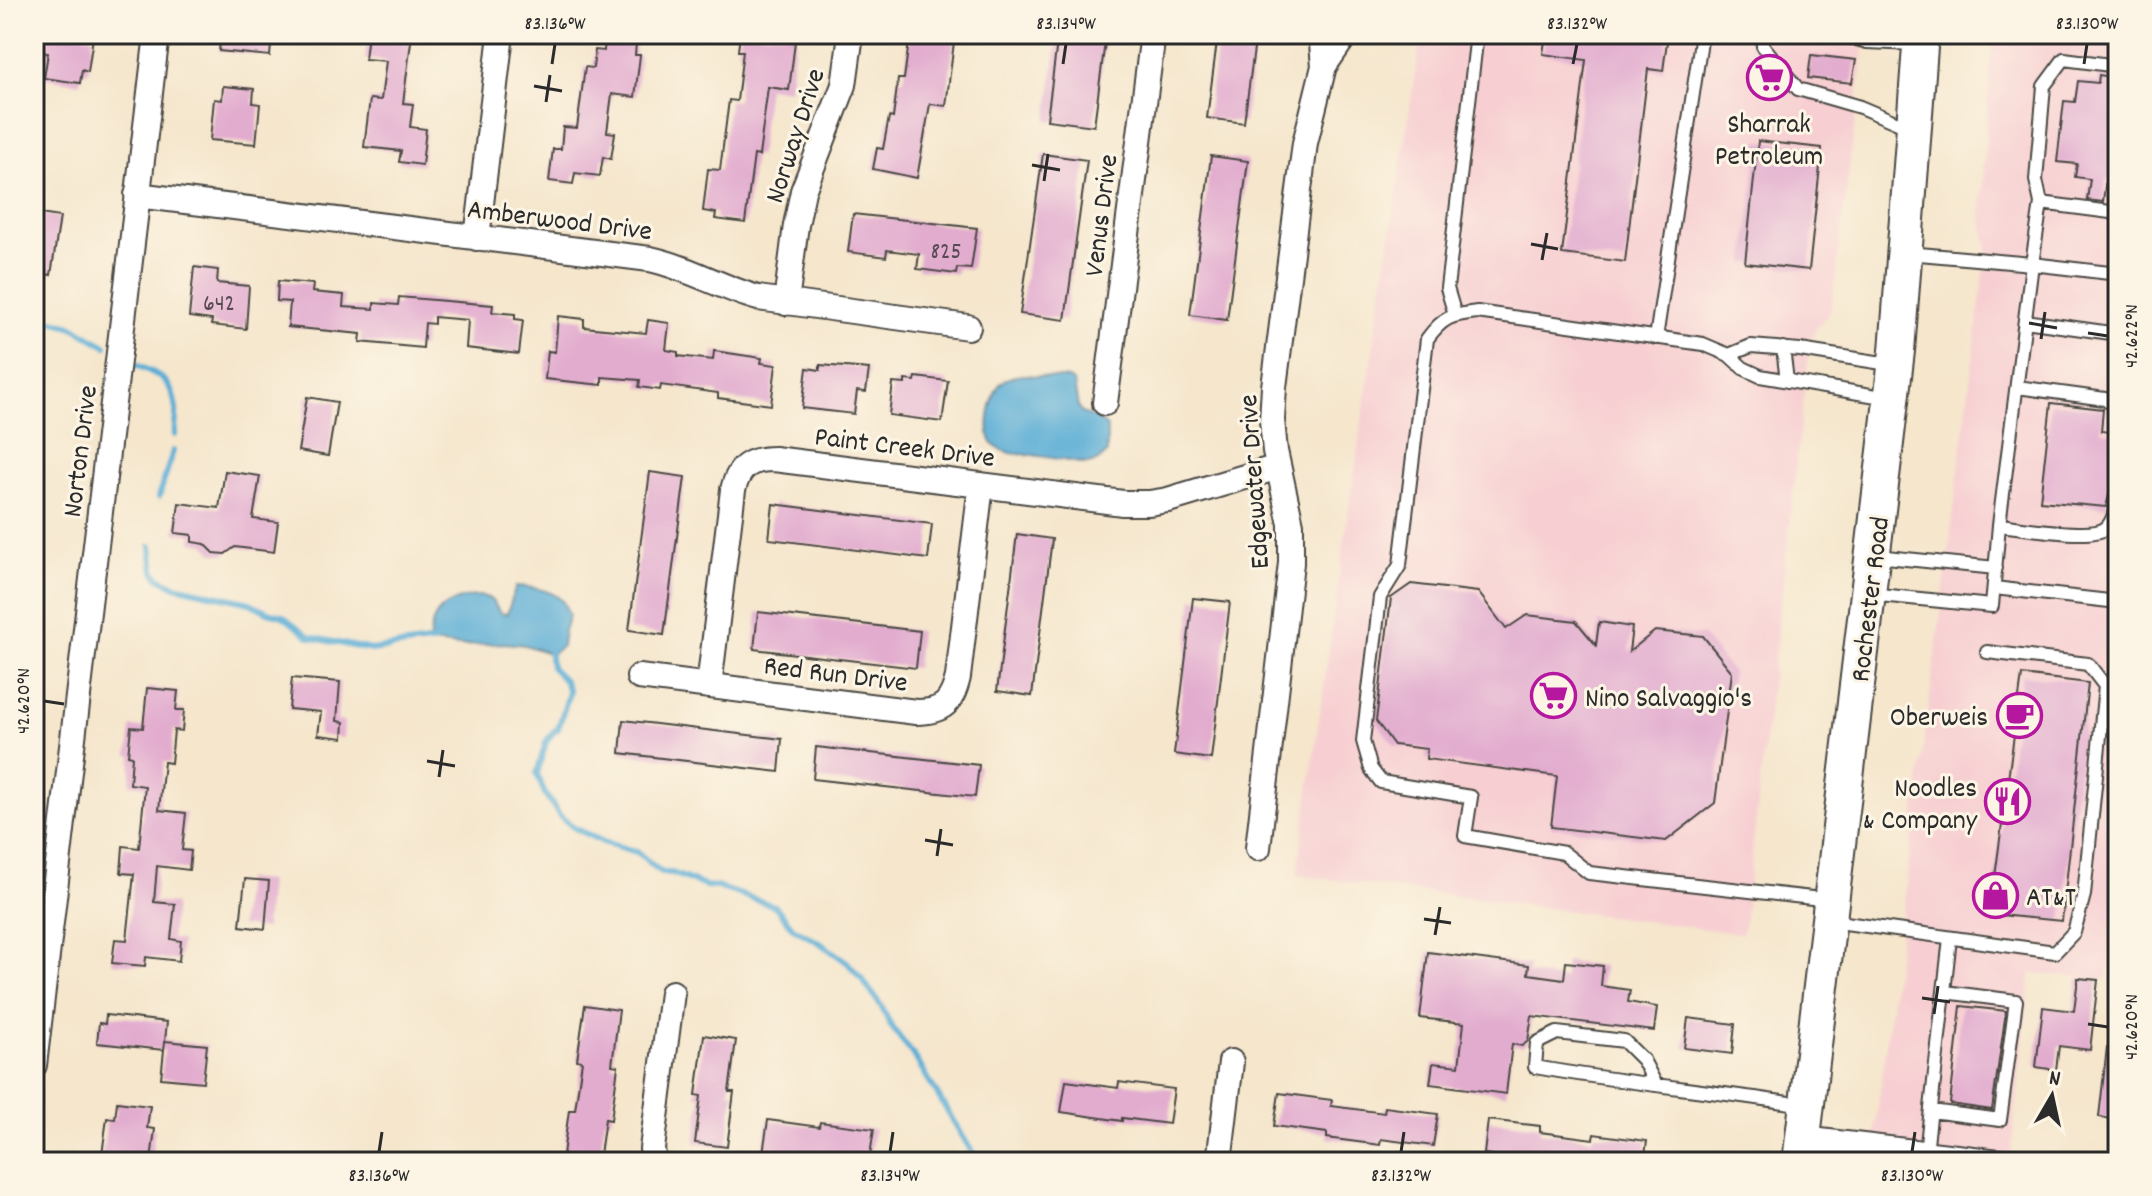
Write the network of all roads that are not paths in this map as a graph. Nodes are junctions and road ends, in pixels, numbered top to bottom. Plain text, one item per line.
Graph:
1 (157, 34) edge
2 (501, 34) edge
3 (851, 34) edge
4 (1153, 34) edge
5 (1321, 34) edge
6 (1346, 34) edge
7 (1477, 34) edge
8 (1702, 34) edge
9 (1762, 34) edge
10 (1838, 34) edge
11 (1921, 39) edge
12 (1324, 66) junction
13 (2118, 66) edge
14 (1915, 130) junction
15 (137, 195) junction
16 (2041, 203) junction
17 (2118, 213) edge
18 (477, 238) junction
19 (1905, 252) junction
20 (2032, 264) junction
21 (2118, 274) edge
22 (786, 303) junction
23 (1455, 315) junction
24 (2025, 321) junction
25 (968, 327) dead end
26 (2118, 334) edge
27 (1656, 338) junction
28 (1783, 348) junction
29 (1729, 355) junction
30 (1895, 365) junction
31 (1787, 381) junction
32 (2017, 387) junction
33 (1892, 398) junction
34 (1105, 403) dead end
35 (2118, 408) edge
36 (1278, 467) junction
37 (981, 485) junction
38 (2118, 493) edge
39 (1999, 525) junction
40 (1873, 556) junction
41 (1996, 568) junction
42 (1994, 588) junction
43 (1869, 594) junction
44 (2118, 602) edge
45 (1987, 652) dead end
46 (639, 677) dead end
47 (709, 686) junction
48 (1258, 848) dead end
49 (1829, 910) junction
50 (1950, 938) junction
51 (1945, 992) junction
52 (672, 993) dead end
53 (1231, 1062) dead end
54 (34, 1065) edge
55 (1656, 1085) junction
56 (1806, 1106) junction
57 (1931, 1111) junction
58 (1801, 1150) edge
59 (1917, 1155) edge
60 (654, 1162) edge
61 (1219, 1162) edge
62 (1999, 1162) edge

1 - 15 street, Norton Drive
2 - 18 street
3 - 22 street, Norway Drive
4 - 34 street, Venus Drive
5 - 12 street, Edgewater Drive
6 - 12 street, Edgewater Drive
7 - 23 lane
8 - 27 lane
9 - 14 lane
10 - 11 lane
11 - 14 main road, Rochester Road
12 - 36 street, Edgewater Drive
13 - 16 lane
14 - 19 main road, Rochester Road
15 - 18 street, Amberwood Drive
15 - 54 street, Norton Drive
16 - 17 lane
16 - 20 lane
18 - 22 street, Amberwood Drive
19 - 20 lane
19 - 30 main road, Rochester Road
20 - 21 lane
20 - 24 lane
22 - 25 street, Amberwood Drive
23 - 27 lane
23 - 49 lane
24 - 26 lane
24 - 32 lane
27 - 29 lane
28 - 29 lane
28 - 30 lane
28 - 31 lane
29 - 31 lane
30 - 33 main road, Rochester Road
31 - 33 lane
32 - 35 lane
32 - 39 lane
33 - 40 main road, Rochester Road
36 - 37 street, Paint Creek Drive
36 - 48 street, Edgewater Drive
37 - 47 street, Paint Creek Drive
37 - 47 street, Red Run Drive
38 - 39 lane
39 - 41 lane
40 - 41 lane
40 - 43 main road, Rochester Road
41 - 42 lane
42 - 43 lane
42 - 44 lane
43 - 49 main road, Rochester Road
45 - 50 lane
46 - 47 street, Red Run Drive
49 - 50 lane
49 - 56 main road, Rochester Road
50 - 51 lane
51 - 57 lane
51 - 57 lane
52 - 60 street
53 - 61 street
55 - 55 lane
55 - 56 lane
56 - 58 main road, Rochester Road
57 - 59 lane
58 - 59 street
59 - 62 street

